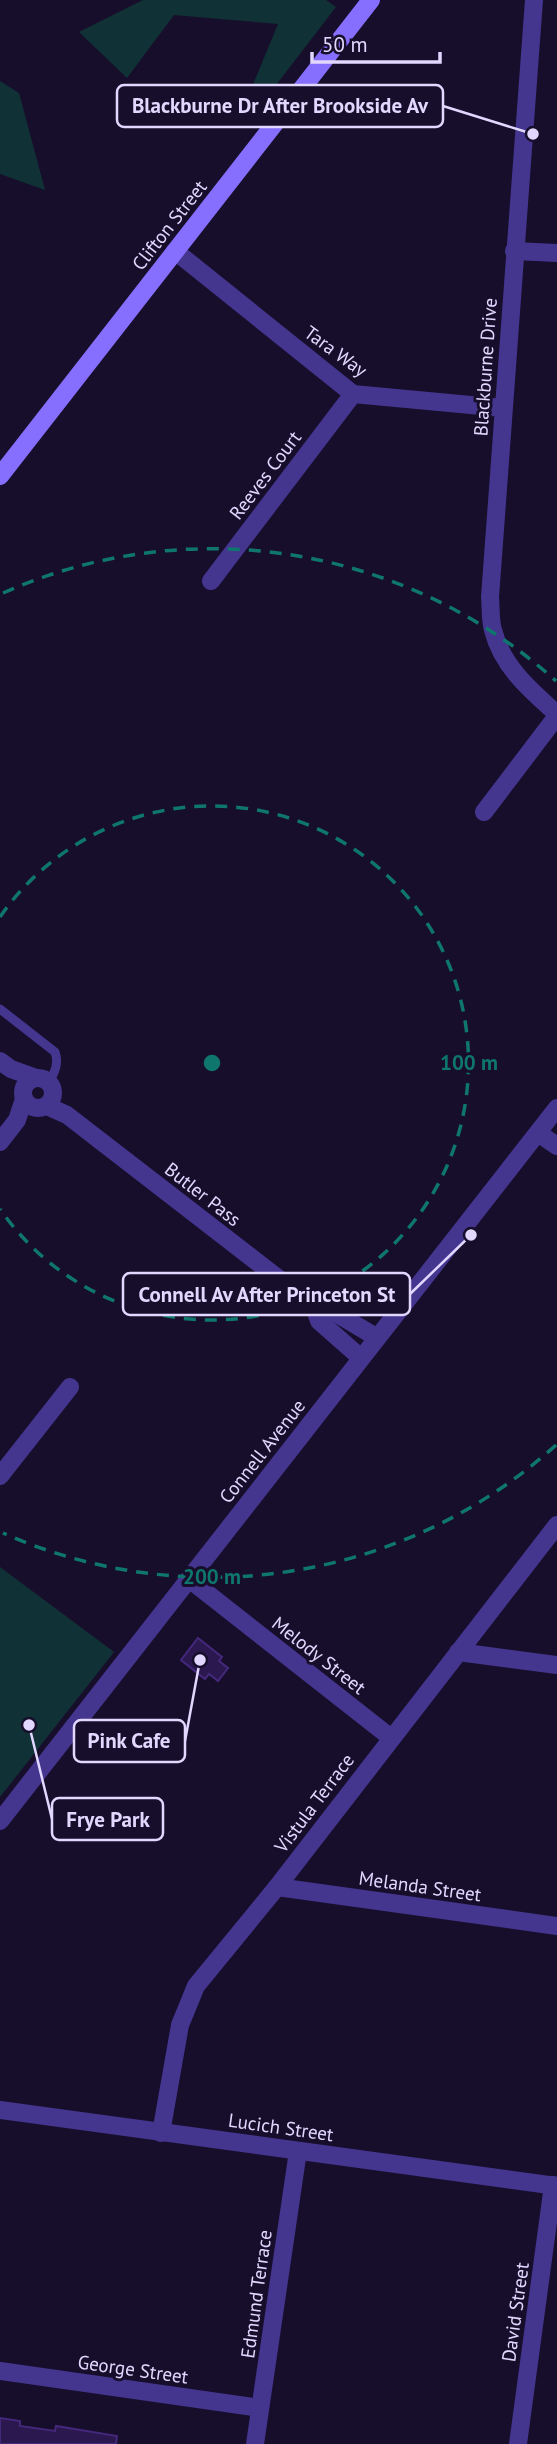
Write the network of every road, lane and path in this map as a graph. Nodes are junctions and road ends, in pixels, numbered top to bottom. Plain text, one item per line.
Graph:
1 (371, 0) edge
2 (534, 0) edge
3 (175, 251) junction
4 (514, 251) junction
5 (557, 253) edge
6 (352, 394) junction
7 (503, 408) junction
8 (0, 476) edge
9 (211, 581) dead end
10 (557, 715) edge
11 (484, 812) dead end
12 (0, 1009) edge
13 (5, 1065) edge
14 (39, 1095) junction
15 (557, 1108) edge
16 (538, 1132) junction
17 (0, 1142) edge
18 (557, 1146) edge
19 (314, 1306) junction
20 (376, 1338) junction
21 (361, 1358) junction
22 (70, 1387) dead end
23 (0, 1476) edge
24 (557, 1525) edge
25 (189, 1579) junction
26 (458, 1652) junction
27 (557, 1665) edge
28 (390, 1737) junction
29 (0, 1821) edge
30 (276, 1887) junction
31 (557, 1926) edge
32 (0, 2110) edge
33 (161, 2133) junction
34 (298, 2151) junction
35 (555, 2186) edge
36 (0, 2371) edge
37 (260, 2407) junction
38 (255, 2444) edge
39 (518, 2444) edge

1 - 3 main road, Clifton Street
2 - 4 street, Blackburne Drive
3 - 6 street, Tara Way
3 - 8 main road, Clifton Street
4 - 5 street
4 - 7 street, Blackburne Drive
6 - 7 street, Tara Way
6 - 9 street, Reeves Court
7 - 10 street, Blackburne Drive
10 - 11 street
12 - 14 lane
13 - 14 street, Butler Pass
14 - 17 street
14 - 19 street, Butler Pass
15 - 16 street, Connell Avenue
16 - 18 street
16 - 20 street, Connell Avenue
19 - 20 street, Butler Pass
19 - 21 street, Butler Pass
20 - 21 street, Connell Avenue
21 - 25 street, Connell Avenue
22 - 23 street
24 - 26 street, Vistula Terrace
25 - 28 street, Melody Street
25 - 29 street, Connell Avenue
26 - 27 street
26 - 28 street, Vistula Terrace
28 - 30 street, Vistula Terrace
30 - 31 street, Melanda Street
30 - 33 street, Vistula Terrace
32 - 33 street, Lucich Street
33 - 34 street, Lucich Street
34 - 35 street, Lucich Street
34 - 37 street, Edmund Terrace
35 - 39 street, David Street
36 - 37 street, George Street
37 - 38 street, Edmund Terrace

